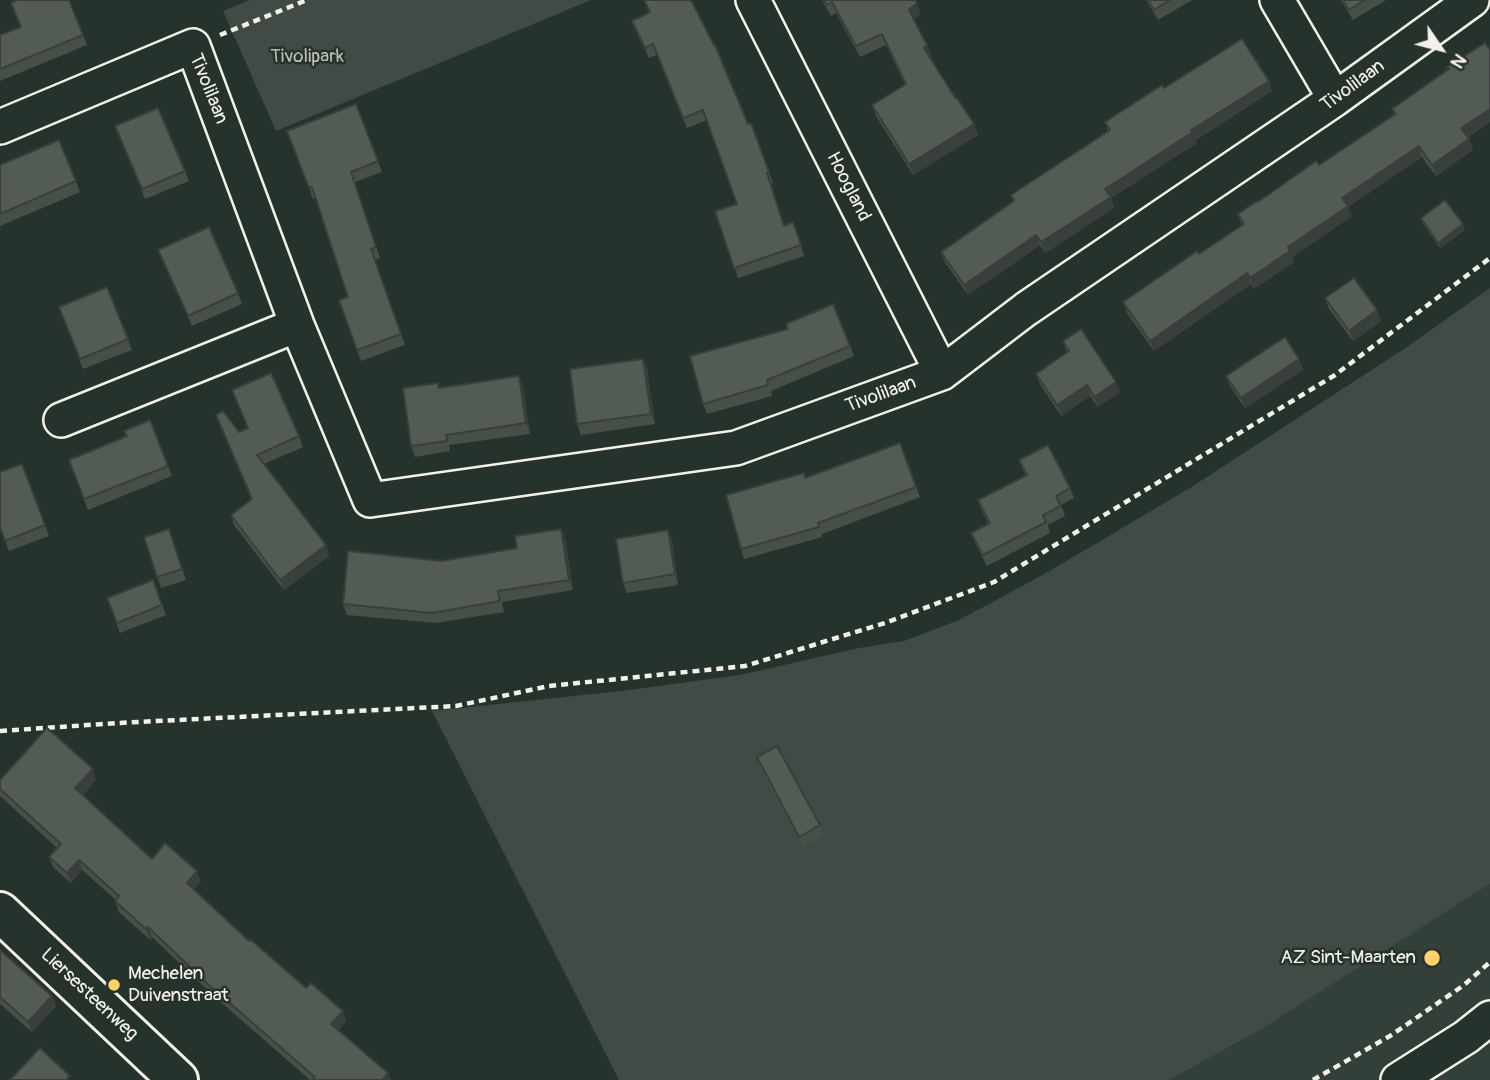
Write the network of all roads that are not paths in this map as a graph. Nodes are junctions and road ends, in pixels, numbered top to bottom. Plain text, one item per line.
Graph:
1 (753, 0) edge
2 (1277, 0) edge
3 (1472, 0) edge
4 (1335, 99) junction
5 (0, 127) edge
6 (297, 325) junction
7 (942, 373) junction
8 (61, 420) dead end
9 (0, 912) edge
10 (1490, 1018) edge
11 (178, 1080) edge
12 (1398, 1080) edge

1 - 7 street, Hoogland
2 - 4 street
3 - 4 street, Tivolilaan
4 - 7 street, Tivolilaan
5 - 6 street, Tivolilaan
6 - 7 street, Tivolilaan
6 - 8 street
9 - 11 main road, Liersesteenweg
10 - 12 street

